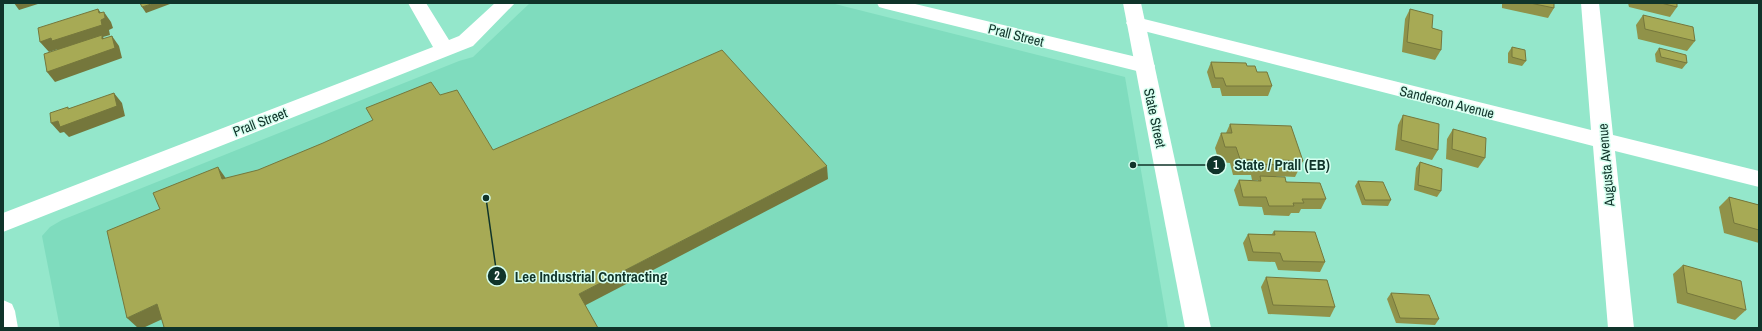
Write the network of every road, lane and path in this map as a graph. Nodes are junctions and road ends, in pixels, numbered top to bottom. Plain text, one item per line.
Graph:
1 (417, 3) edge
2 (506, 3) edge
3 (886, 3) edge
4 (1590, 3) edge
5 (1134, 13) edge
6 (444, 49) junction
7 (1145, 66) junction
8 (1604, 141) junction
9 (1759, 179) edge
10 (3, 223) edge
11 (3, 310) edge
12 (5, 328) edge
13 (1198, 328) edge
14 (1621, 328) edge

1 - 6 main road
2 - 6 main road, Prall Street
3 - 7 main road, Prall Street
4 - 8 main road, Augusta Avenue
5 - 7 main road, State Street
5 - 8 main road, Sanderson Avenue
6 - 10 main road, Prall Street
7 - 13 main road, State Street
8 - 9 main road, Sanderson Avenue
8 - 14 main road, Augusta Avenue
11 - 12 main road

